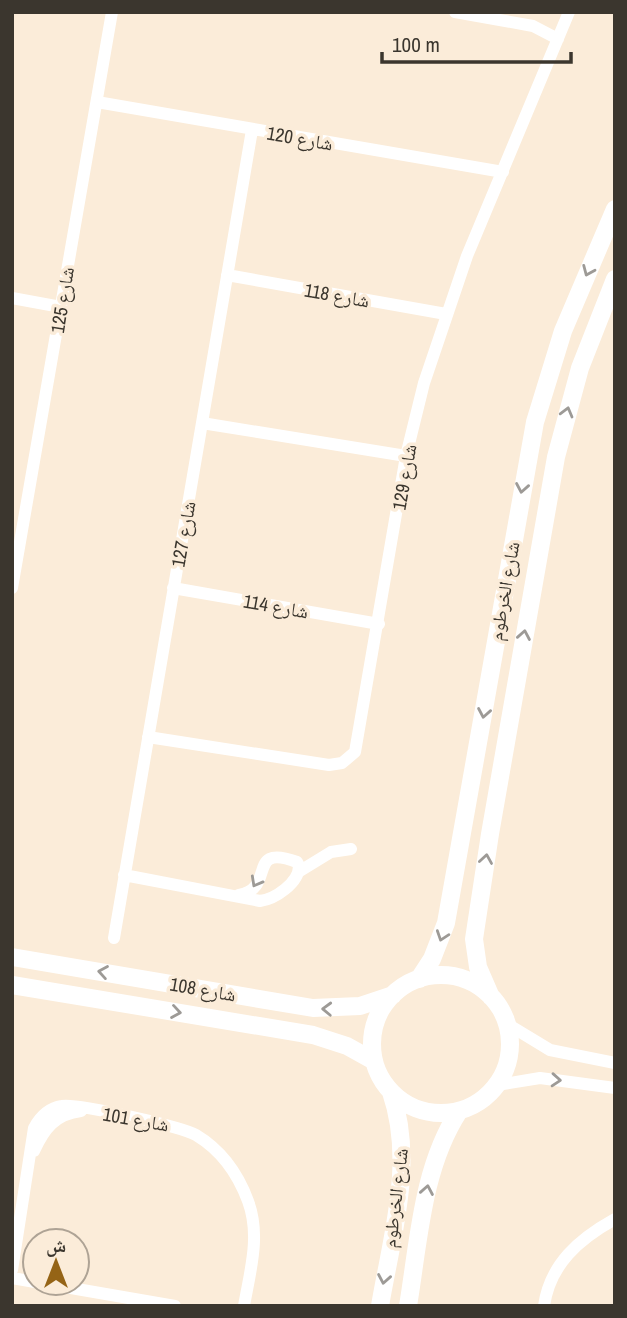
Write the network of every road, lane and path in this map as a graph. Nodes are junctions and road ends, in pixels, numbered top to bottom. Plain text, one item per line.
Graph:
1 (112, 12) edge
2 (456, 12) edge
3 (569, 12) edge
4 (558, 38) junction
5 (97, 102) junction
6 (252, 130) junction
7 (503, 172) junction
8 (615, 209) edge
9 (227, 275) junction
10 (615, 279) edge
11 (12, 298) edge
12 (61, 307) junction
13 (446, 314) junction
14 (202, 423) junction
15 (406, 456) junction
16 (173, 588) junction
17 (12, 589) edge
18 (379, 624) junction
19 (148, 737) junction
20 (351, 849) dead end
21 (300, 871) junction
22 (124, 876) junction
23 (239, 895) junction
24 (114, 938) dead end
25 (12, 957) edge
26 (419, 979) junction
27 (12, 985) edge
28 (393, 995) junction
29 (491, 997) junction
30 (507, 1024) junction
31 (374, 1061) junction
32 (615, 1063) edge
33 (498, 1084) junction
34 (615, 1088) edge
35 (391, 1092) junction
36 (459, 1111) junction
37 (615, 1219) edge
38 (12, 1270) edge
39 (91, 1291) edge
40 (175, 1306) edge
41 (244, 1306) edge
42 (380, 1306) edge
43 (408, 1306) edge
44 (544, 1306) edge

1 - 5 street, شارع 125
2 - 4 street
3 - 4 street, شارع 129
4 - 7 street, شارع 129
5 - 6 street, شارع 120
5 - 12 street, شارع 125
6 - 7 street, شارع 120
6 - 9 street, شارع 127
7 - 13 street, شارع 129
8 -> 26 main road, شارع الخرطوم
9 - 13 street, شارع 118
9 - 14 street, شارع 127
29 -> 10 main road, شارع الخرطوم
11 - 12 street
12 - 17 street, شارع 125
13 - 15 street, شارع 129
14 - 15 street
14 - 16 street, شارع 127
15 - 18 street, شارع 129
16 - 18 street, شارع 114
16 - 19 street, شارع 127
18 - 19 street, شارع 129
19 - 22 street, شارع 127
20 - 21 street
21 - 23 street
21 -> 23 street
22 - 23 street
22 - 24 street, شارع 127
28 -> 25 main road, شارع 108
26 - 28 main road
26 - 29 main road
27 -> 31 main road, شارع 108
28 - 31 main road
29 - 30 main road
30 - 32 street
30 - 33 main road
31 - 35 main road
33 -> 34 street
33 - 36 main road
35 - 36 main road
35 -> 42 main road, شارع الخرطوم
43 -> 36 main road, شارع الخرطوم
37 - 44 street
38 - 41 street, شارع 101
39 - 40 street

